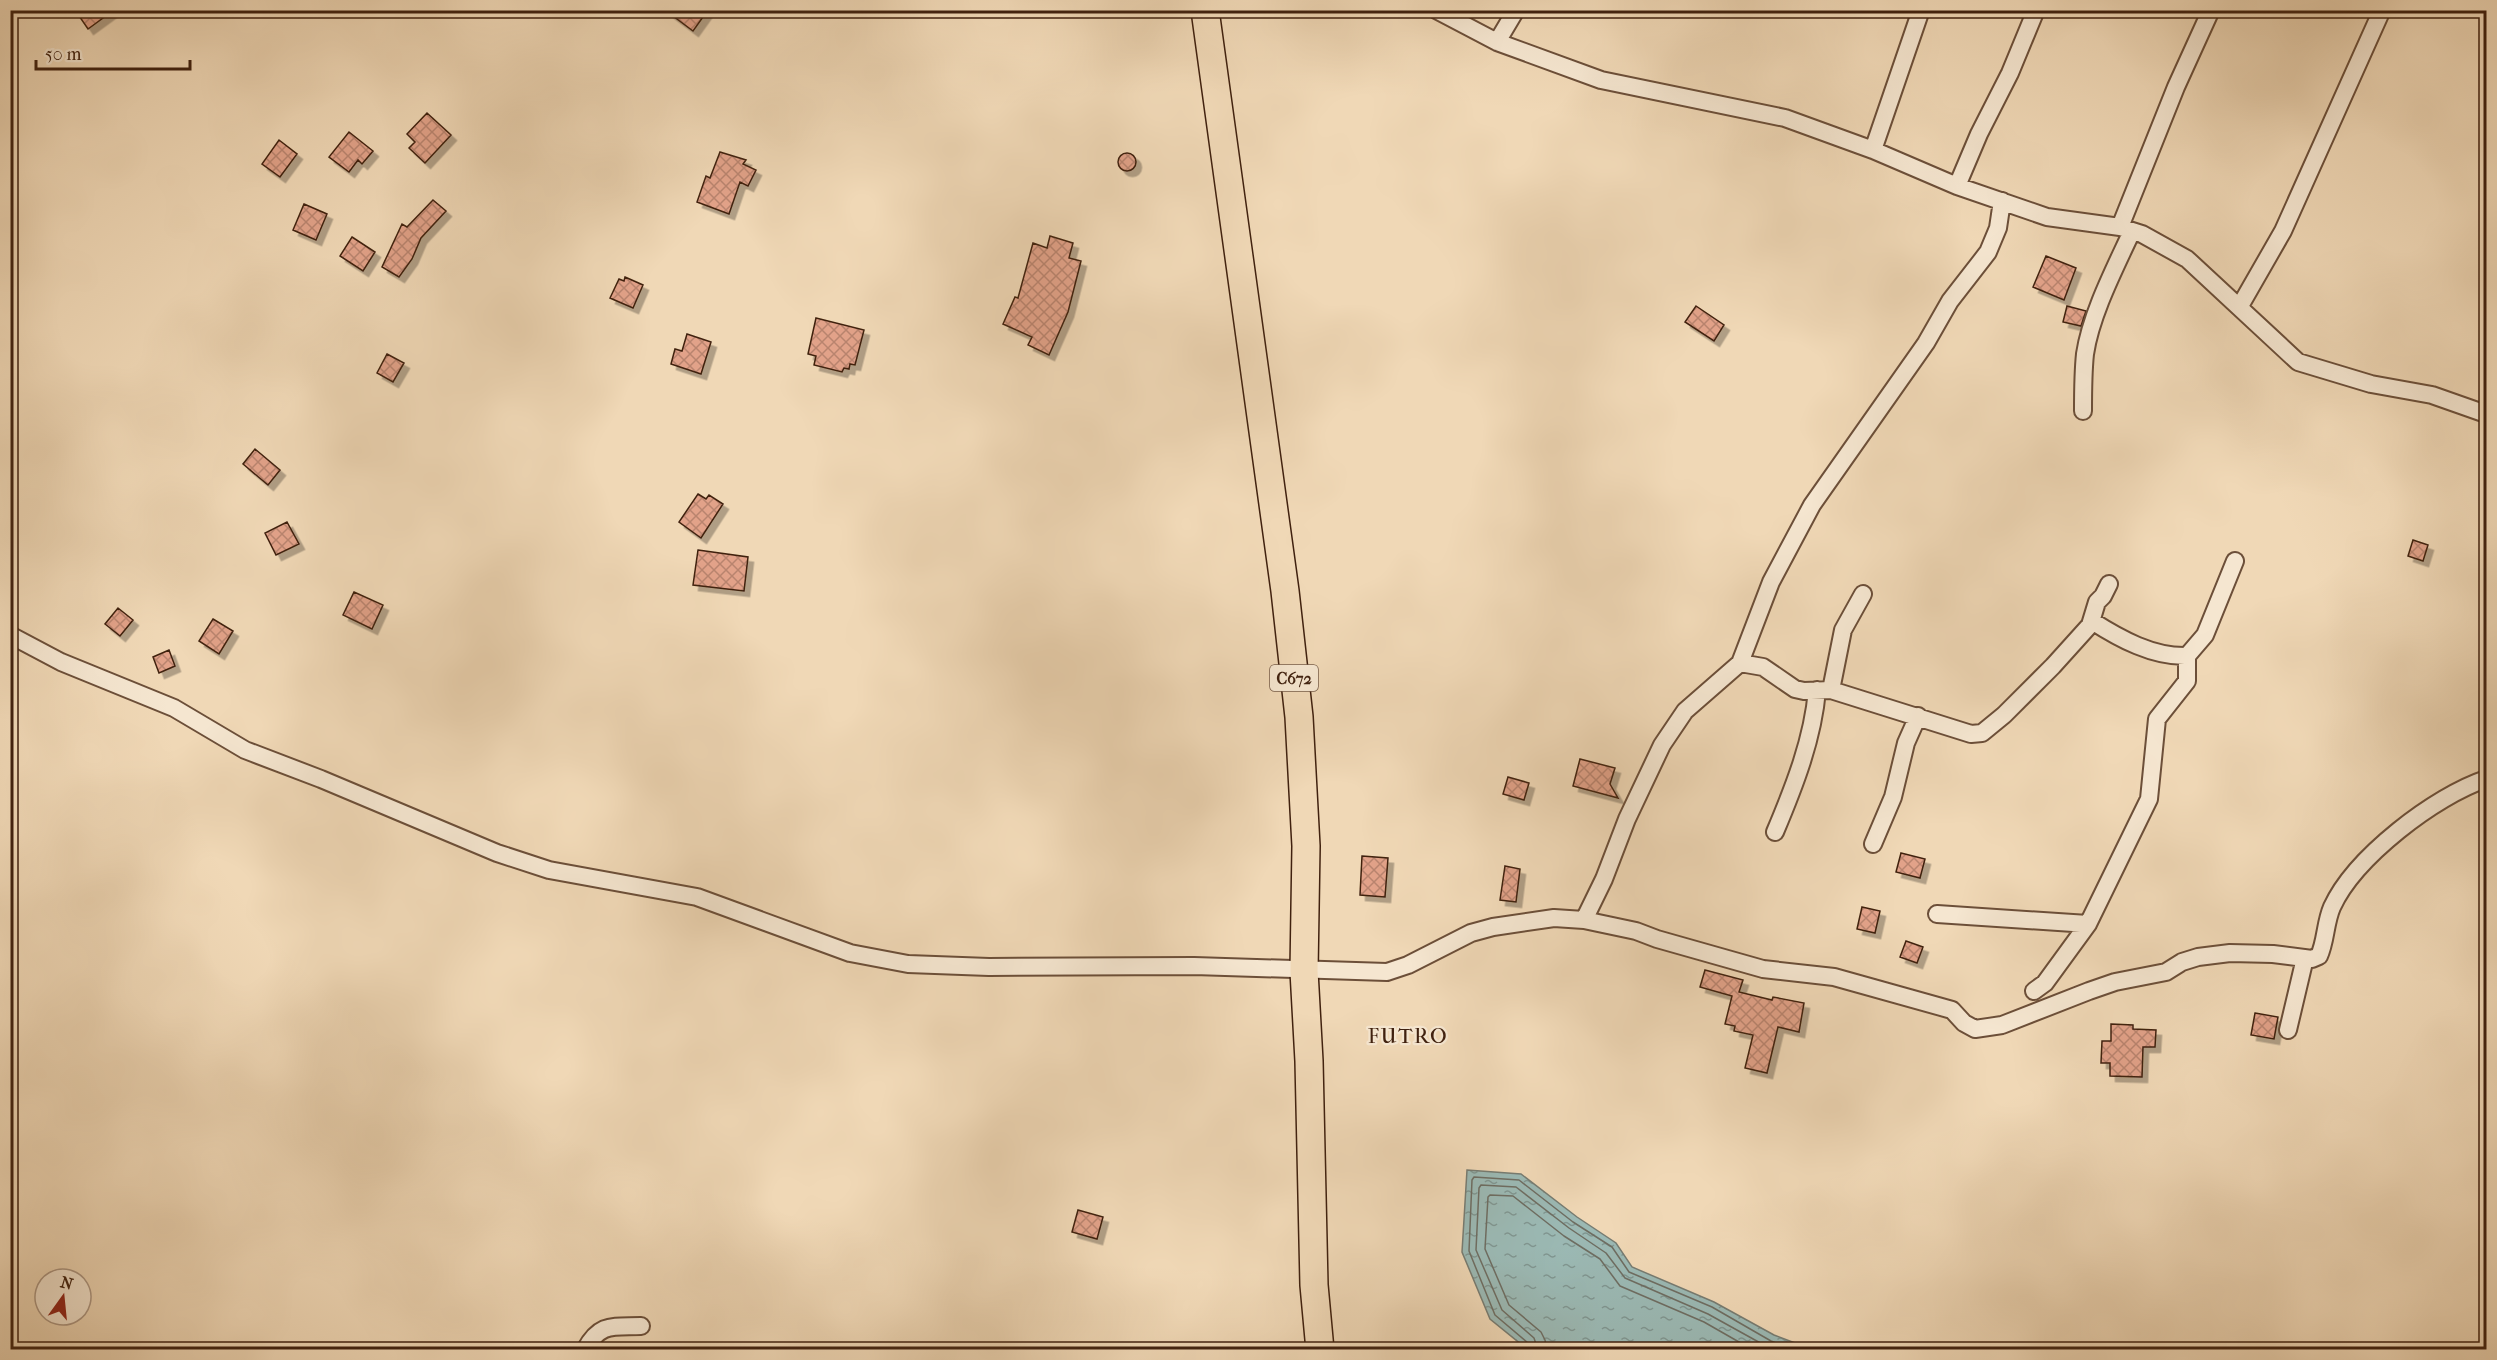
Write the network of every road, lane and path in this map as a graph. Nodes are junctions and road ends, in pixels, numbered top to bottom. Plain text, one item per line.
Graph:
1 (1205, 10) edge
2 (1436, 10) edge
3 (1516, 10) edge
4 (1921, 10) edge
5 (2036, 10) edge
6 (2211, 10) edge
7 (2382, 10) edge
8 (1497, 42) junction
9 (1874, 150) junction
10 (1957, 186) junction
11 (2002, 201) junction
12 (2126, 229) junction
13 (2240, 306) junction
14 (2083, 411) dead end
15 (2487, 414) edge
16 (2235, 561) dead end
17 (2109, 584) dead end
18 (1863, 594) dead end
19 (2091, 621) junction
20 (10, 635) edge
21 (2187, 656) junction
22 (1740, 663) junction
23 (1824, 690) junction
24 (1918, 716) junction
25 (2487, 779) edge
26 (1775, 832) dead end
27 (1874, 844) dead end
28 (1937, 914) dead end
29 (1584, 920) junction
30 (2088, 924) junction
31 (2305, 958) junction
32 (1304, 971) junction
33 (2034, 991) dead end
34 (2288, 1030) dead end
35 (641, 1326) dead end
36 (585, 1350) edge
37 (1320, 1350) edge

1 - 32 main road, C672
2 - 8 street
3 - 8 street
4 - 9 street
5 - 10 street
6 - 12 street
7 - 13 street
8 - 9 street
9 - 10 street
10 - 11 street
11 - 12 street
11 - 22 street
12 - 13 street
12 - 14 street
13 - 15 street
16 - 21 street
17 - 19 street
18 - 23 street
19 - 21 street
19 - 24 street
20 - 32 street
21 - 30 street
22 - 23 street
22 - 29 street
23 - 24 street
23 - 26 street
24 - 27 street
25 - 31 street
28 - 30 street
29 - 31 street
29 - 32 street
30 - 33 street
31 - 34 street
32 - 37 main road, C672
35 - 36 street

